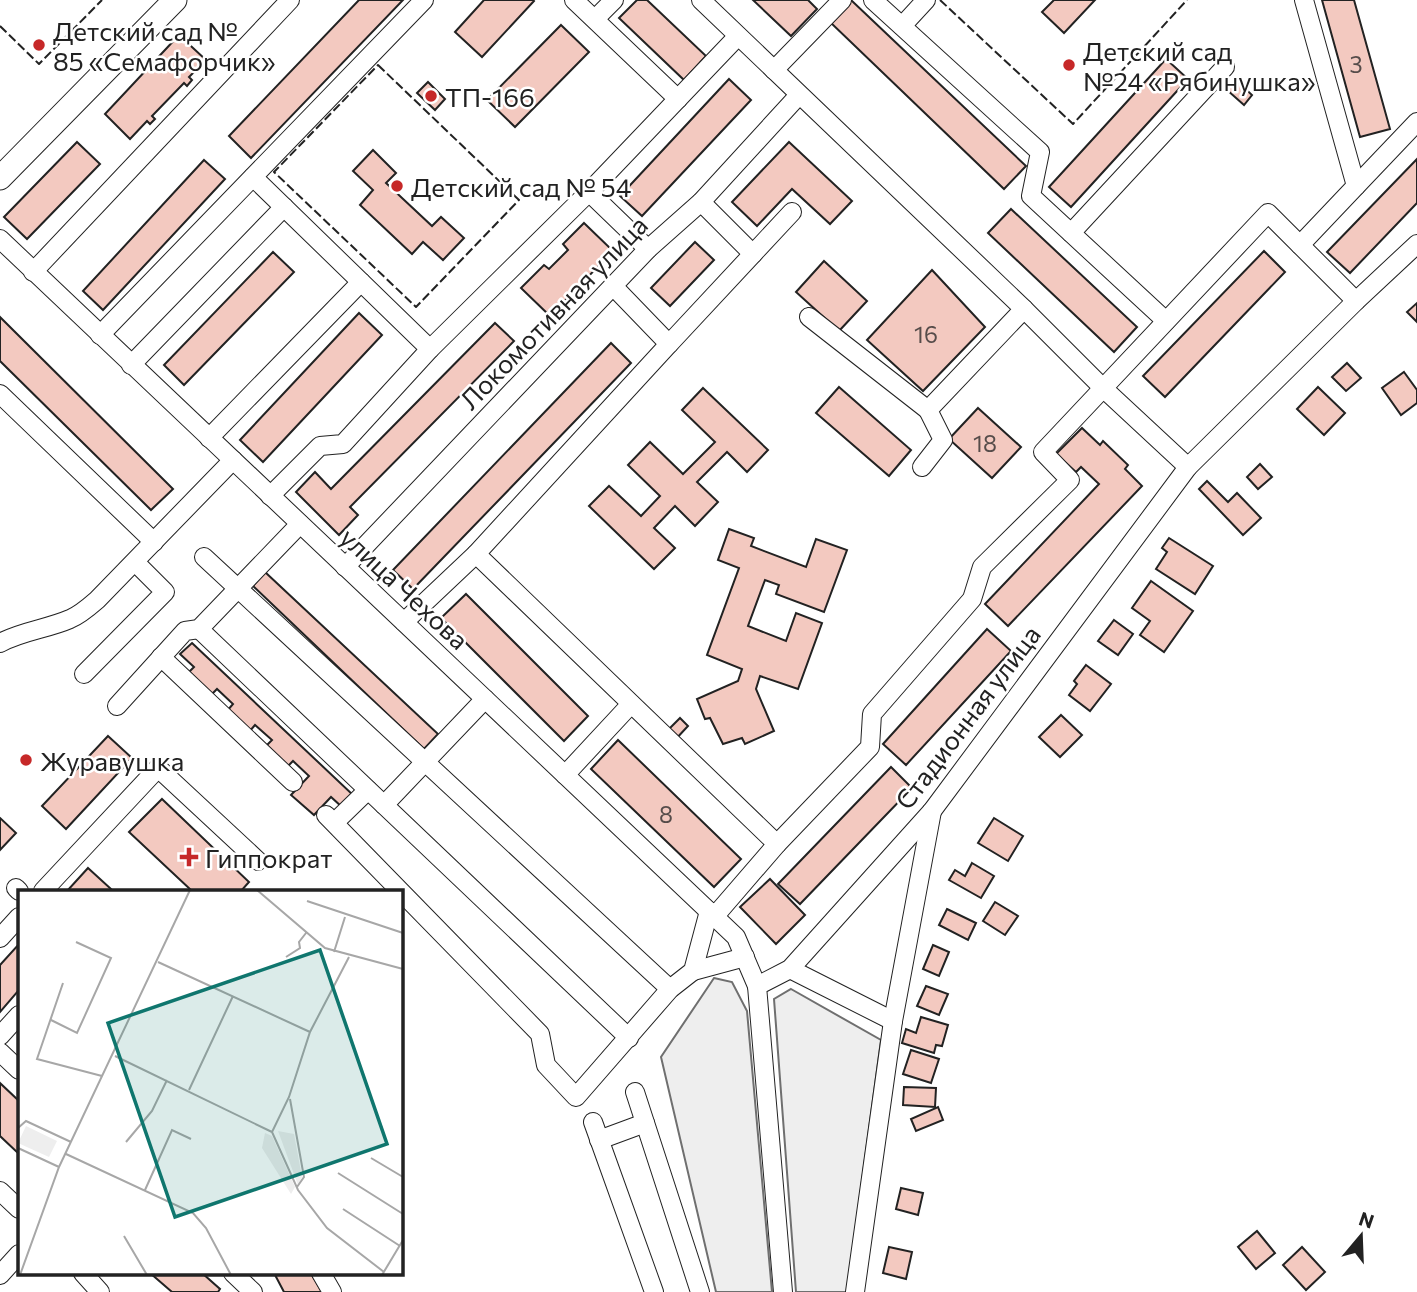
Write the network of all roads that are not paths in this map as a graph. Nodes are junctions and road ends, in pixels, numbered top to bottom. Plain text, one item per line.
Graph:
1 (174, 0) edge
2 (290, 0) edge
3 (424, 0) edge
4 (574, 0) edge
5 (614, 0) edge
6 (701, 0) edge
7 (841, 0) edge
8 (873, 0) edge
9 (926, 0) edge
10 (1304, 0) edge
11 (595, 19) junction
12 (902, 26) junction
13 (738, 36) junction
14 (1225, 67) dead end
15 (774, 70) junction
16 (799, 95) junction
17 (678, 99) junction
18 (1417, 122) edge
19 (253, 177) junction
20 (0, 178) edge
21 (1356, 186) junction
22 (589, 192) junction
23 (701, 202) junction
24 (284, 208) junction
25 (792, 212) dead end
26 (1071, 233) junction
27 (0, 239) edge
28 (1417, 244) edge
29 (1300, 245) junction
30 (648, 249) junction
31 (753, 254) junction
32 (33, 272) junction
33 (361, 282) junction
34 (613, 286) junction
35 (1356, 301) junction
36 (1024, 309) junction
37 (810, 317) dead end
38 (1166, 321) junction
39 (100, 335) junction
40 (669, 344) junction
41 (430, 349) junction
42 (131, 365) junction
43 (1103, 388) junction
44 (0, 394) edge
45 (928, 410) junction
46 (209, 439) junction
47 (233, 460) junction
48 (922, 467) dead end
49 (1188, 467) junction
50 (270, 496) junction
51 (300, 524) junction
52 (154, 542) junction
53 (475, 554) junction
54 (204, 556) dead end
55 (135, 562) junction
56 (345, 567) junction
57 (239, 589) junction
58 (404, 622) junction
59 (199, 629) junction
60 (0, 643) edge
61 (161, 657) junction
62 (84, 674) dead end
63 (485, 699) junction
64 (631, 704) junction
65 (117, 706) dead end
66 (425, 761) junction
67 (565, 775) junction
68 (293, 782) dead end
69 (368, 789) junction
70 (384, 805) junction
71 (932, 811) junction
72 (777, 844) junction
73 (258, 862) dead end
74 (45, 890) edge
75 (401, 890) edge
76 (402, 891) edge
77 (711, 914) junction
78 (18, 918) edge
79 (0, 938) edge
80 (745, 957) junction
81 (790, 969) junction
82 (694, 971) junction
83 (757, 986) junction
84 (670, 989) junction
85 (18, 1016) edge
86 (893, 1020) junction
87 (0, 1036) edge
88 (629, 1038) junction
89 (0, 1052) edge
90 (18, 1069) edge
91 (635, 1092) dead end
92 (593, 1122) dead end
93 (645, 1123) junction
94 (599, 1140) junction
95 (0, 1191) edge
96 (18, 1208) edge
97 (18, 1255) edge
98 (84, 1274) edge
99 (235, 1274) edge
100 (322, 1274) edge
101 (0, 1275) edge
102 (100, 1292) edge
103 (253, 1292) edge
104 (332, 1292) edge
105 (654, 1292) edge
106 (700, 1292) edge
107 (783, 1292) edge
108 (855, 1292) edge

1 - 20 main road
2 - 32 street
3 - 19 street
4 - 11 street
5 - 11 street
6 - 13 street
7 - 15 street
8 - 12 street
9 - 12 street
10 - 21 street
11 - 17 street
12 - 26 street
13 - 15 street
13 - 17 street
14 - 26 street
15 - 16 street
16 - 23 street, Локомотивная улица
16 - 36 street
17 - 22 street
18 - 21 street
19 - 24 street
19 - 39 street
21 - 29 street
22 - 30 street
22 - 41 street
23 - 30 street, Локомотивная улица
23 - 31 street
24 - 33 street
24 - 42 street
25 - 31 street
26 - 38 street
27 - 32 street, улица Чехова
28 - 35 street, Стадионная улица
29 - 35 street
29 - 38 street
30 - 34 street, Локомотивная улица
31 - 40 street
32 - 39 street, улица Чехова
33 - 41 street
33 - 46 street
34 - 40 street
34 - 56 street, Локомотивная улица
35 - 49 street, Стадионная улица
36 - 43 street
36 - 45 street
37 - 45 street
38 - 43 street
39 - 42 street, улица Чехова
40 - 53 street
41 - 50 street
42 - 46 street, улица Чехова
43 - 49 street
43 - 72 street
44 - 52 street
45 - 48 street
46 - 47 street, улица Чехова
47 - 50 street, улица Чехова
47 - 52 street
49 - 71 street, Стадионная улица
50 - 51 street, улица Чехова
51 - 56 street, улица Чехова
51 - 57 street
52 - 55 street
53 - 58 street
53 - 64 street
54 - 57 street
55 - 60 street
55 - 62 street
56 - 58 street, улица Чехова
57 - 59 street
57 - 66 street
58 - 63 street, улица Чехова
59 - 61 street
59 - 69 street
61 - 65 street
61 - 68 street
63 - 66 street
63 - 67 street, улица Чехова
64 - 67 street
64 - 72 street
66 - 70 street
66 - 84 street
67 - 77 street, улица Чехова
69 - 70 street
69 - 75 street
70 - 88 street
71 - 81 street, Стадионная улица
71 - 86 street
72 - 77 street
73 - 74 street
76 - 88 street
77 - 80 street, улица Чехова
77 - 82 street
78 - 79 street
80 - 82 street
80 - 83 street, улица Чехова
81 - 83 street, Стадионная улица
81 - 86 street
82 - 84 street
83 - 107 street
84 - 88 street
85 - 87 street
86 - 108 street
89 - 90 street
91 - 93 street
92 - 94 street
93 - 94 street
93 - 106 street
94 - 105 street
95 - 96 street
97 - 101 street
98 - 102 street
99 - 103 street
100 - 104 street

